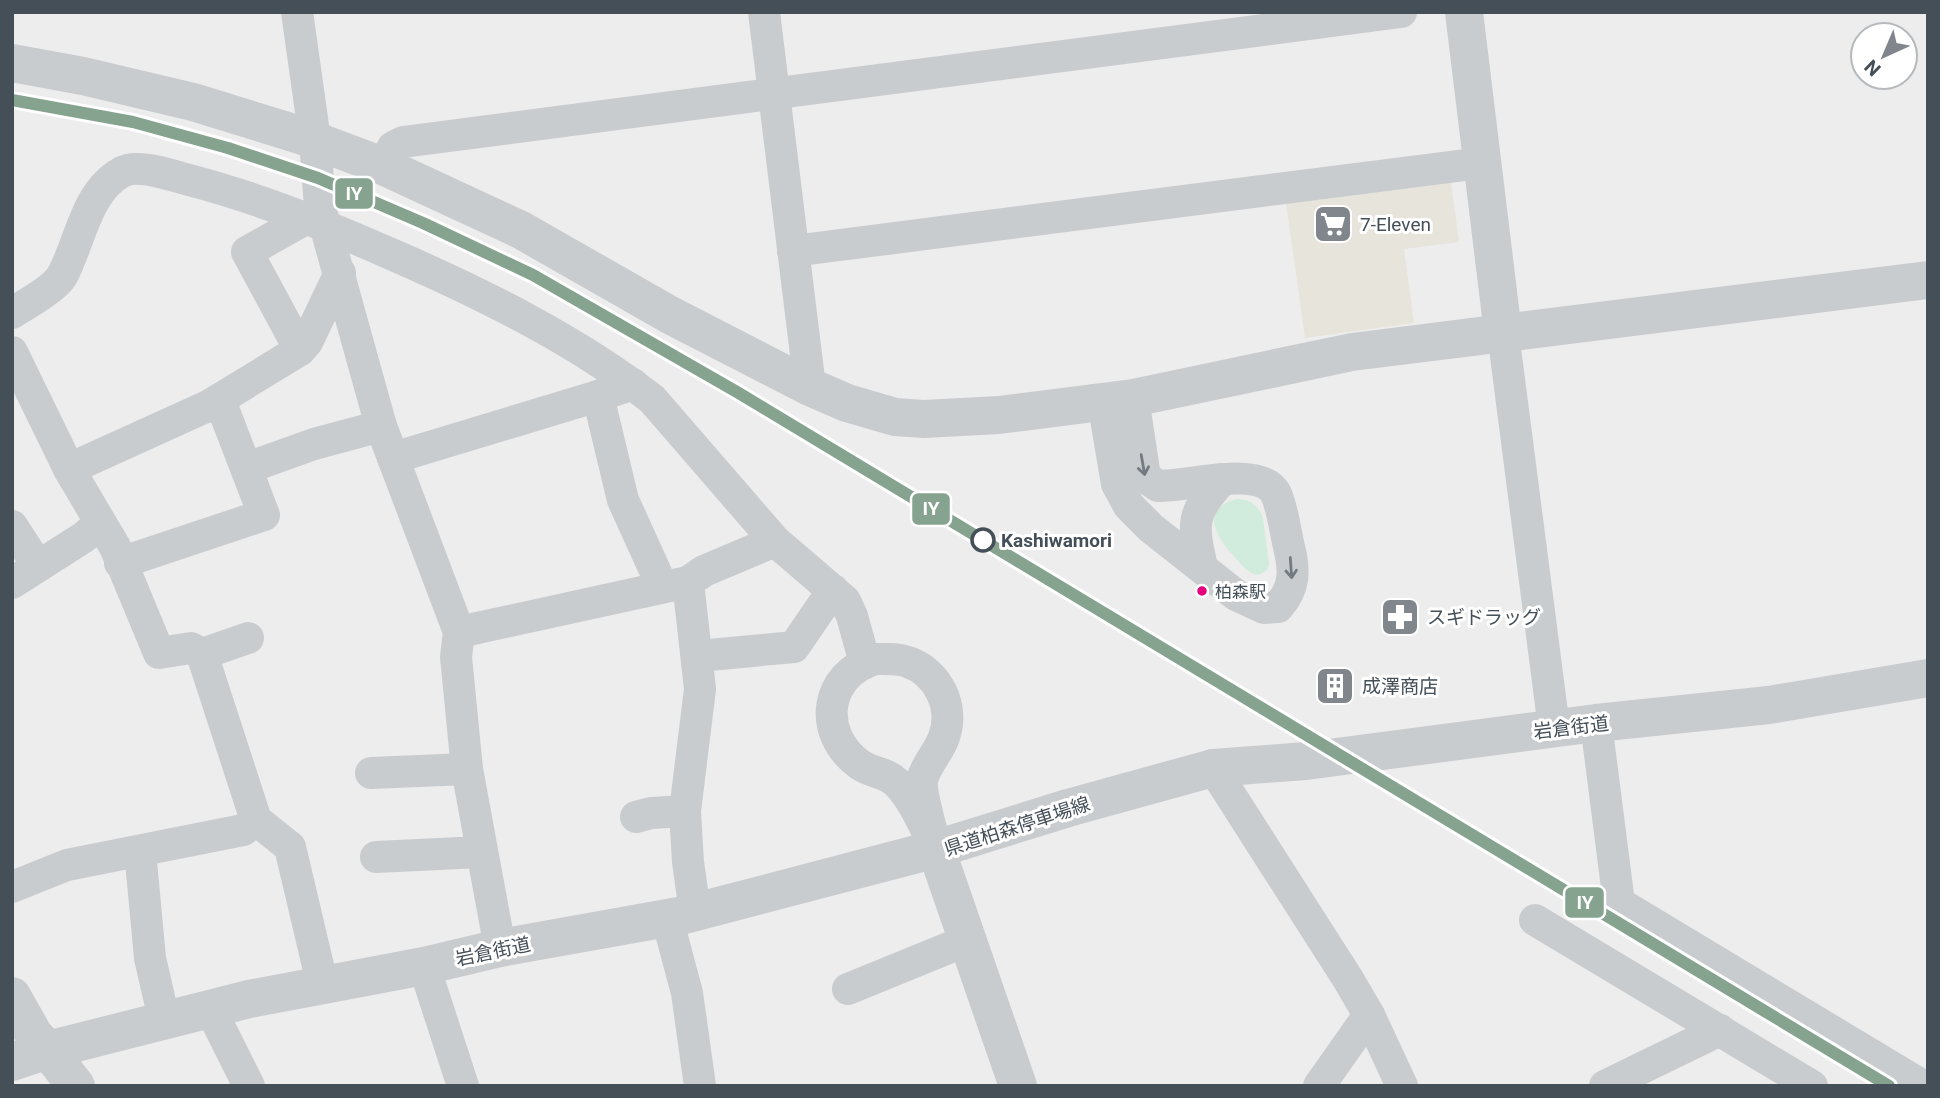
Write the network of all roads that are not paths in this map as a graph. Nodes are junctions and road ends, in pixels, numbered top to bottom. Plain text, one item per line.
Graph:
1 (297, 12) edge
2 (764, 12) edge
3 (1401, 12) edge
4 (1464, 12) edge
5 (12, 63) edge
6 (775, 92) junction
7 (315, 140) junction
8 (1481, 163) junction
9 (383, 166) junction
10 (317, 222) junction
11 (793, 251) junction
12 (340, 273) junction
13 (1928, 280) edge
14 (12, 313) edge
15 (1503, 332) junction
16 (300, 350) junction
17 (12, 352) edge
18 (633, 384) junction
19 (810, 387) junction
20 (598, 396) junction
21 (1118, 400) junction
22 (210, 405) junction
23 (381, 426) junction
24 (393, 458) junction
25 (247, 468) junction
26 (69, 469) junction
27 (1223, 479) junction
28 (100, 523) junction
29 (12, 526) edge
30 (775, 541) junction
31 (120, 563) junction
32 (38, 566) junction
33 (1202, 567) junction
34 (12, 583) edge
35 (675, 584) junction
36 (833, 590) junction
37 (459, 632) junction
38 (248, 638) dead end
39 (202, 654) junction
40 (698, 662) junction
41 (865, 663) junction
42 (1928, 678) edge
43 (1596, 723) junction
44 (1554, 729) junction
45 (1213, 768) junction
46 (467, 769) junction
47 (371, 773) dead end
48 (685, 811) junction
49 (636, 817) dead end
50 (256, 820) junction
51 (936, 849) junction
52 (140, 851) junction
53 (481, 852) junction
54 (376, 857) dead end
55 (12, 887) edge
56 (681, 915) junction
57 (1535, 920) dead end
58 (968, 940) junction
59 (500, 948) junction
60 (424, 966) junction
61 (323, 986) junction
62 (848, 989) dead end
63 (12, 996) edge
64 (210, 1008) junction
65 (1369, 1016) junction
66 (164, 1019) junction
67 (1720, 1030) junction
68 (48, 1050) junction
69 (1760, 1055) junction
70 (12, 1062) edge
71 (76, 1086) edge
72 (249, 1086) edge
73 (463, 1086) edge
74 (700, 1086) edge
75 (1018, 1086) edge
76 (1319, 1086) edge
77 (1402, 1086) edge
78 (1605, 1086) edge
79 (1775, 1086) edge
80 (1812, 1086) edge
81 (1923, 1086) edge

1 - 7 street
2 - 6 street
3 - 6 street
4 - 8 street
5 - 7 street
6 - 9 street
6 - 11 street
7 - 9 street
7 - 10 street
8 - 11 street
8 - 15 street
9 - 19 street
10 - 12 street
10 - 14 street
10 - 16 street
10 - 18 street
11 - 19 street
12 - 16 street
12 - 23 street
13 - 15 street
15 - 21 street
15 - 44 street
16 - 22 street
17 - 26 street
18 - 20 street
18 - 30 street
19 - 21 street
20 - 24 street
20 - 35 street
21 -> 27 street
21 - 33 street
22 - 25 street
22 - 26 street
23 - 24 street
23 - 25 street
24 - 37 street
25 - 31 street
26 - 28 street
27 - 33 street
27 -> 33 street
28 - 31 street
28 - 32 street
29 - 32 street
30 - 35 street
30 - 36 street
31 - 39 street
32 - 34 street
35 - 37 street
35 - 40 street
36 - 40 street
36 - 41 street
37 - 46 street
38 - 39 street
39 - 50 street
40 - 48 street
41 - 51 street
41 - 51 street
42 - 43 street, 岩倉街道
43 - 44 street, 岩倉街道
43 - 81 street
44 - 45 street, 岩倉街道
45 - 51 main road, 県道柏森停車場線
45 - 65 street
46 - 47 street
46 - 53 street
48 - 49 street
48 - 56 street
50 - 52 street
50 - 61 street
51 - 56 street, 岩倉街道
51 - 58 main road, 県道柏森停車場線
52 - 55 street
52 - 66 street
53 - 54 street
53 - 59 street
56 - 59 street, 岩倉街道
56 - 74 street
57 - 67 street
58 - 62 street
58 - 75 main road, 県道柏森停車場線
59 - 60 street, 岩倉街道
60 - 61 street, 岩倉街道
60 - 73 street
61 - 64 street, 岩倉街道
63 - 68 main road
64 - 66 street, 岩倉街道
64 - 72 street
65 - 76 street
65 - 77 street
66 - 68 street, 岩倉街道
67 - 69 street
67 - 78 street
68 - 70 main road
68 - 71 street
69 - 79 street
69 - 80 street

